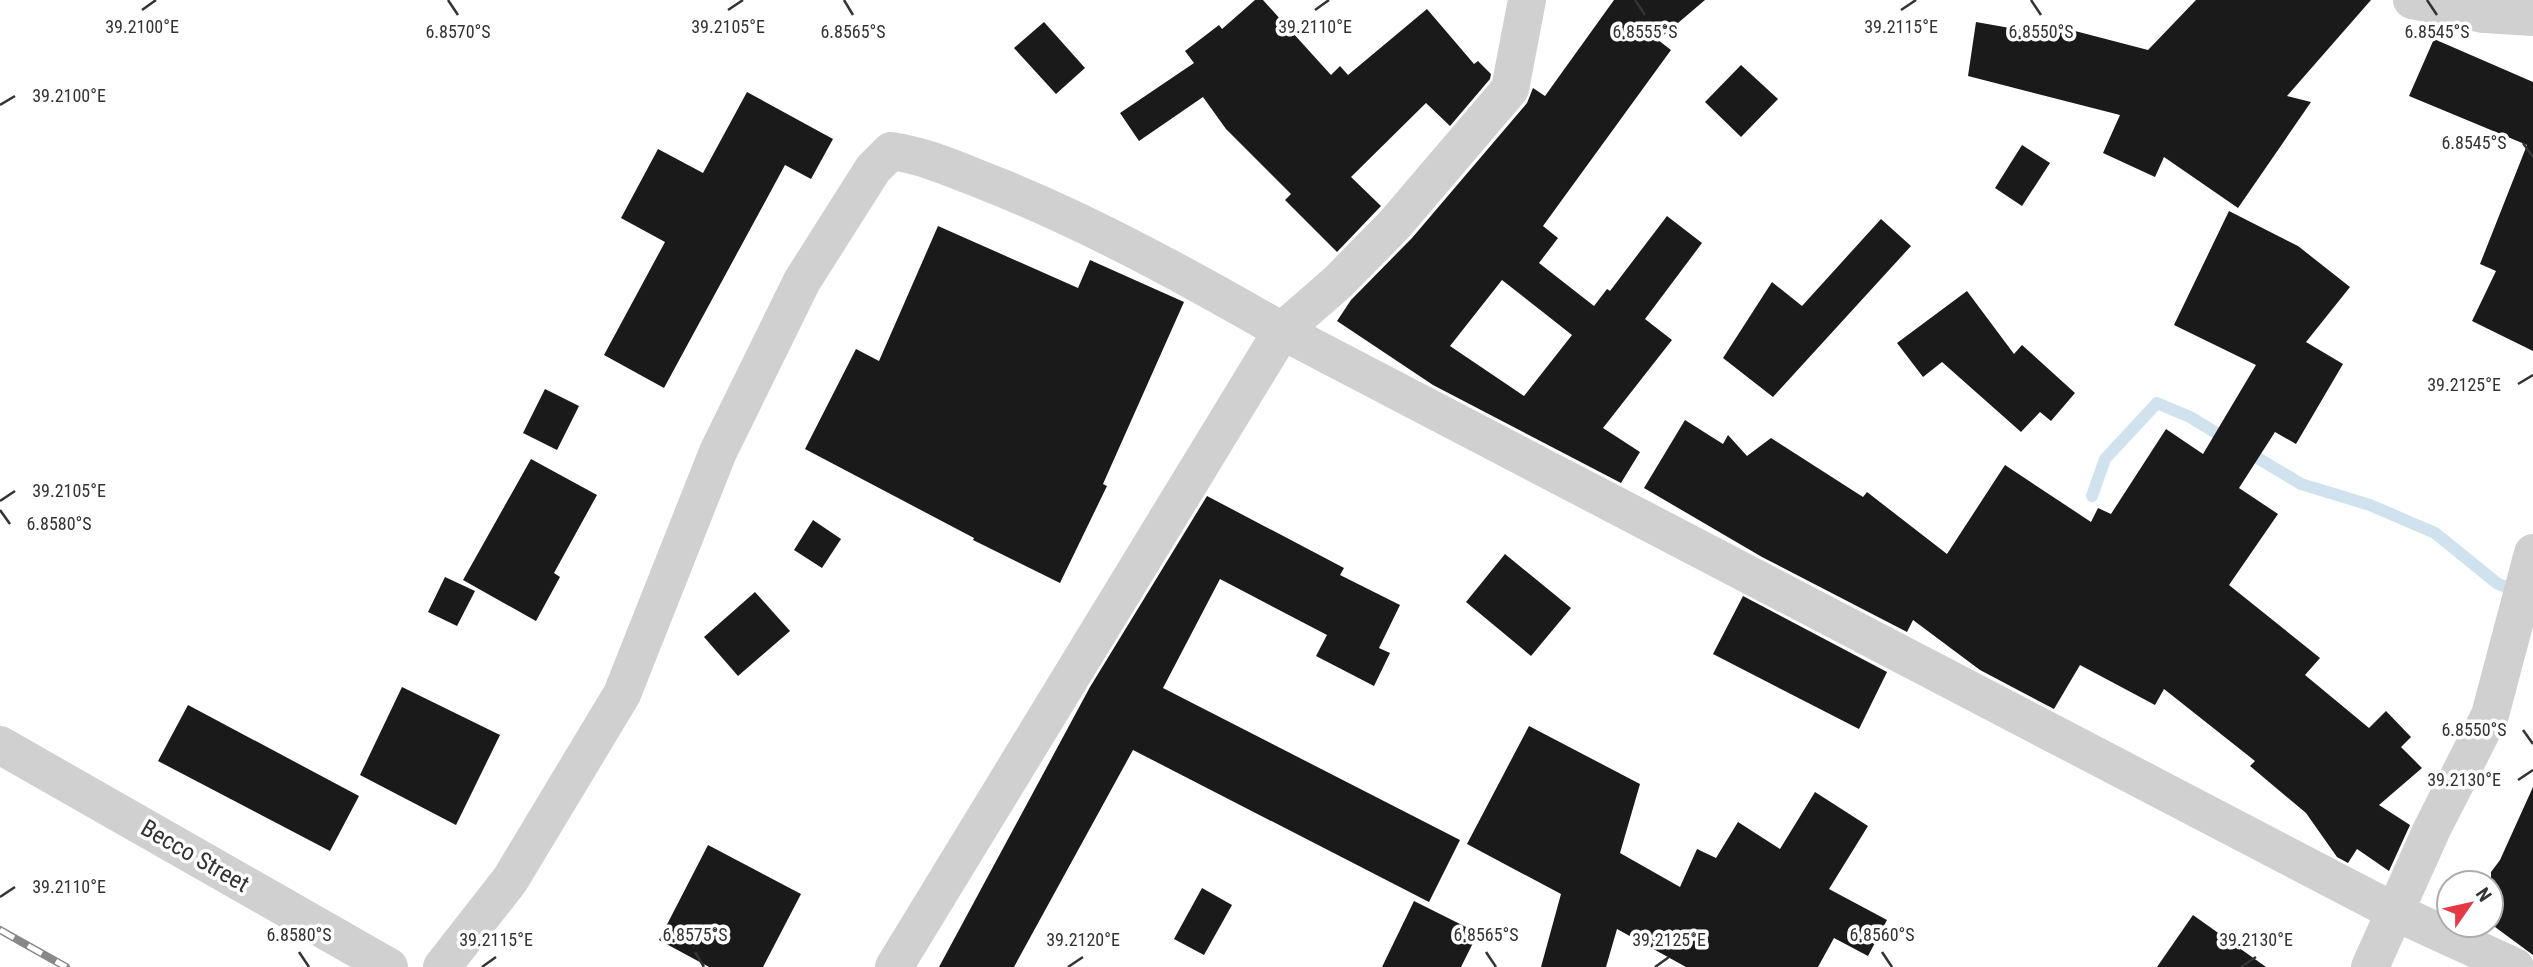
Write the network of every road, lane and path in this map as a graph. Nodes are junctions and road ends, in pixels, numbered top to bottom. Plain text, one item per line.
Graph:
1 (1527, 0) edge
2 (2412, 0) edge
3 (2533, 18) edge
4 (1282, 331) junction
5 (2533, 553) edge
6 (0, 745) edge
7 (2397, 913) junction
8 (389, 967) edge
9 (442, 967) edge
10 (894, 967) edge
11 (2370, 967) edge
12 (2515, 967) edge

1 - 4 street
2 - 3 street
4 - 7 street
4 - 9 street
4 - 10 street
5 - 7 street
6 - 8 street, Becco Street
7 - 11 street
7 - 12 street

